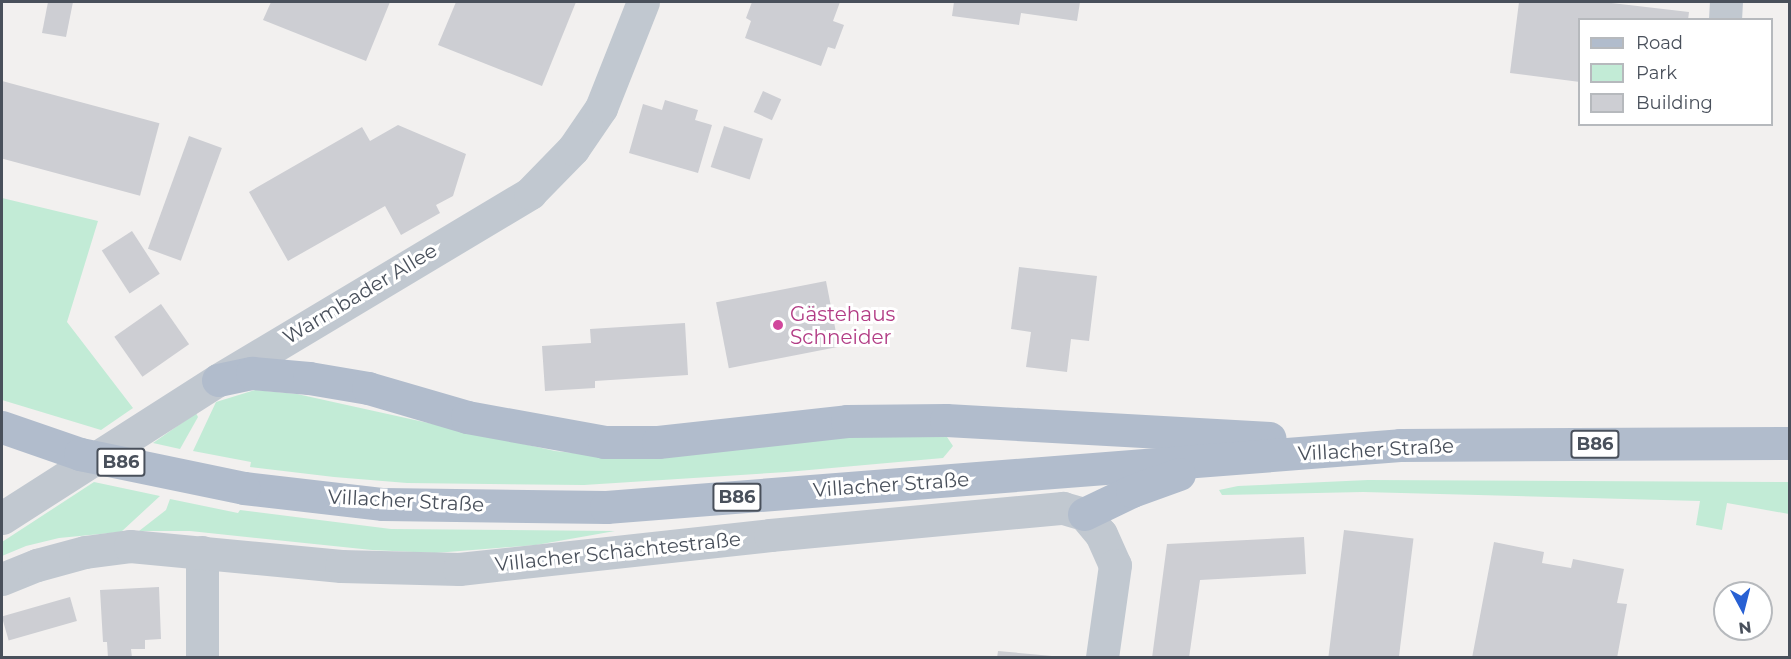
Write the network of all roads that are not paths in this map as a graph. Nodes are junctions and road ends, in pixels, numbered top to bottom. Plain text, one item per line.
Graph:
1 (643, 2) edge
2 (1726, 2) edge
3 (1725, 18) edge
4 (218, 380) junction
5 (2, 427) edge
6 (1790, 443) edge
7 (1400, 446) junction
8 (1230, 459) junction
9 (4, 509) edge
10 (1084, 514) junction
11 (202, 552) junction
12 (2, 579) edge
13 (202, 657) edge
14 (1102, 657) edge

1 - 4 street, Warmbader Allee
2 - 3 street
4 - 7 main road
4 - 9 street, Warmbader Allee
5 - 8 main road, Villacher Straße / B86, bridge
6 - 7 main road, Villacher Straße / B86
7 - 8 main road, Villacher Straße / B86
8 - 10 main road
10 - 11 street, Villacher Schächtestraße
10 - 14 street
11 - 12 street, Villacher Schächtestraße
11 - 13 street

